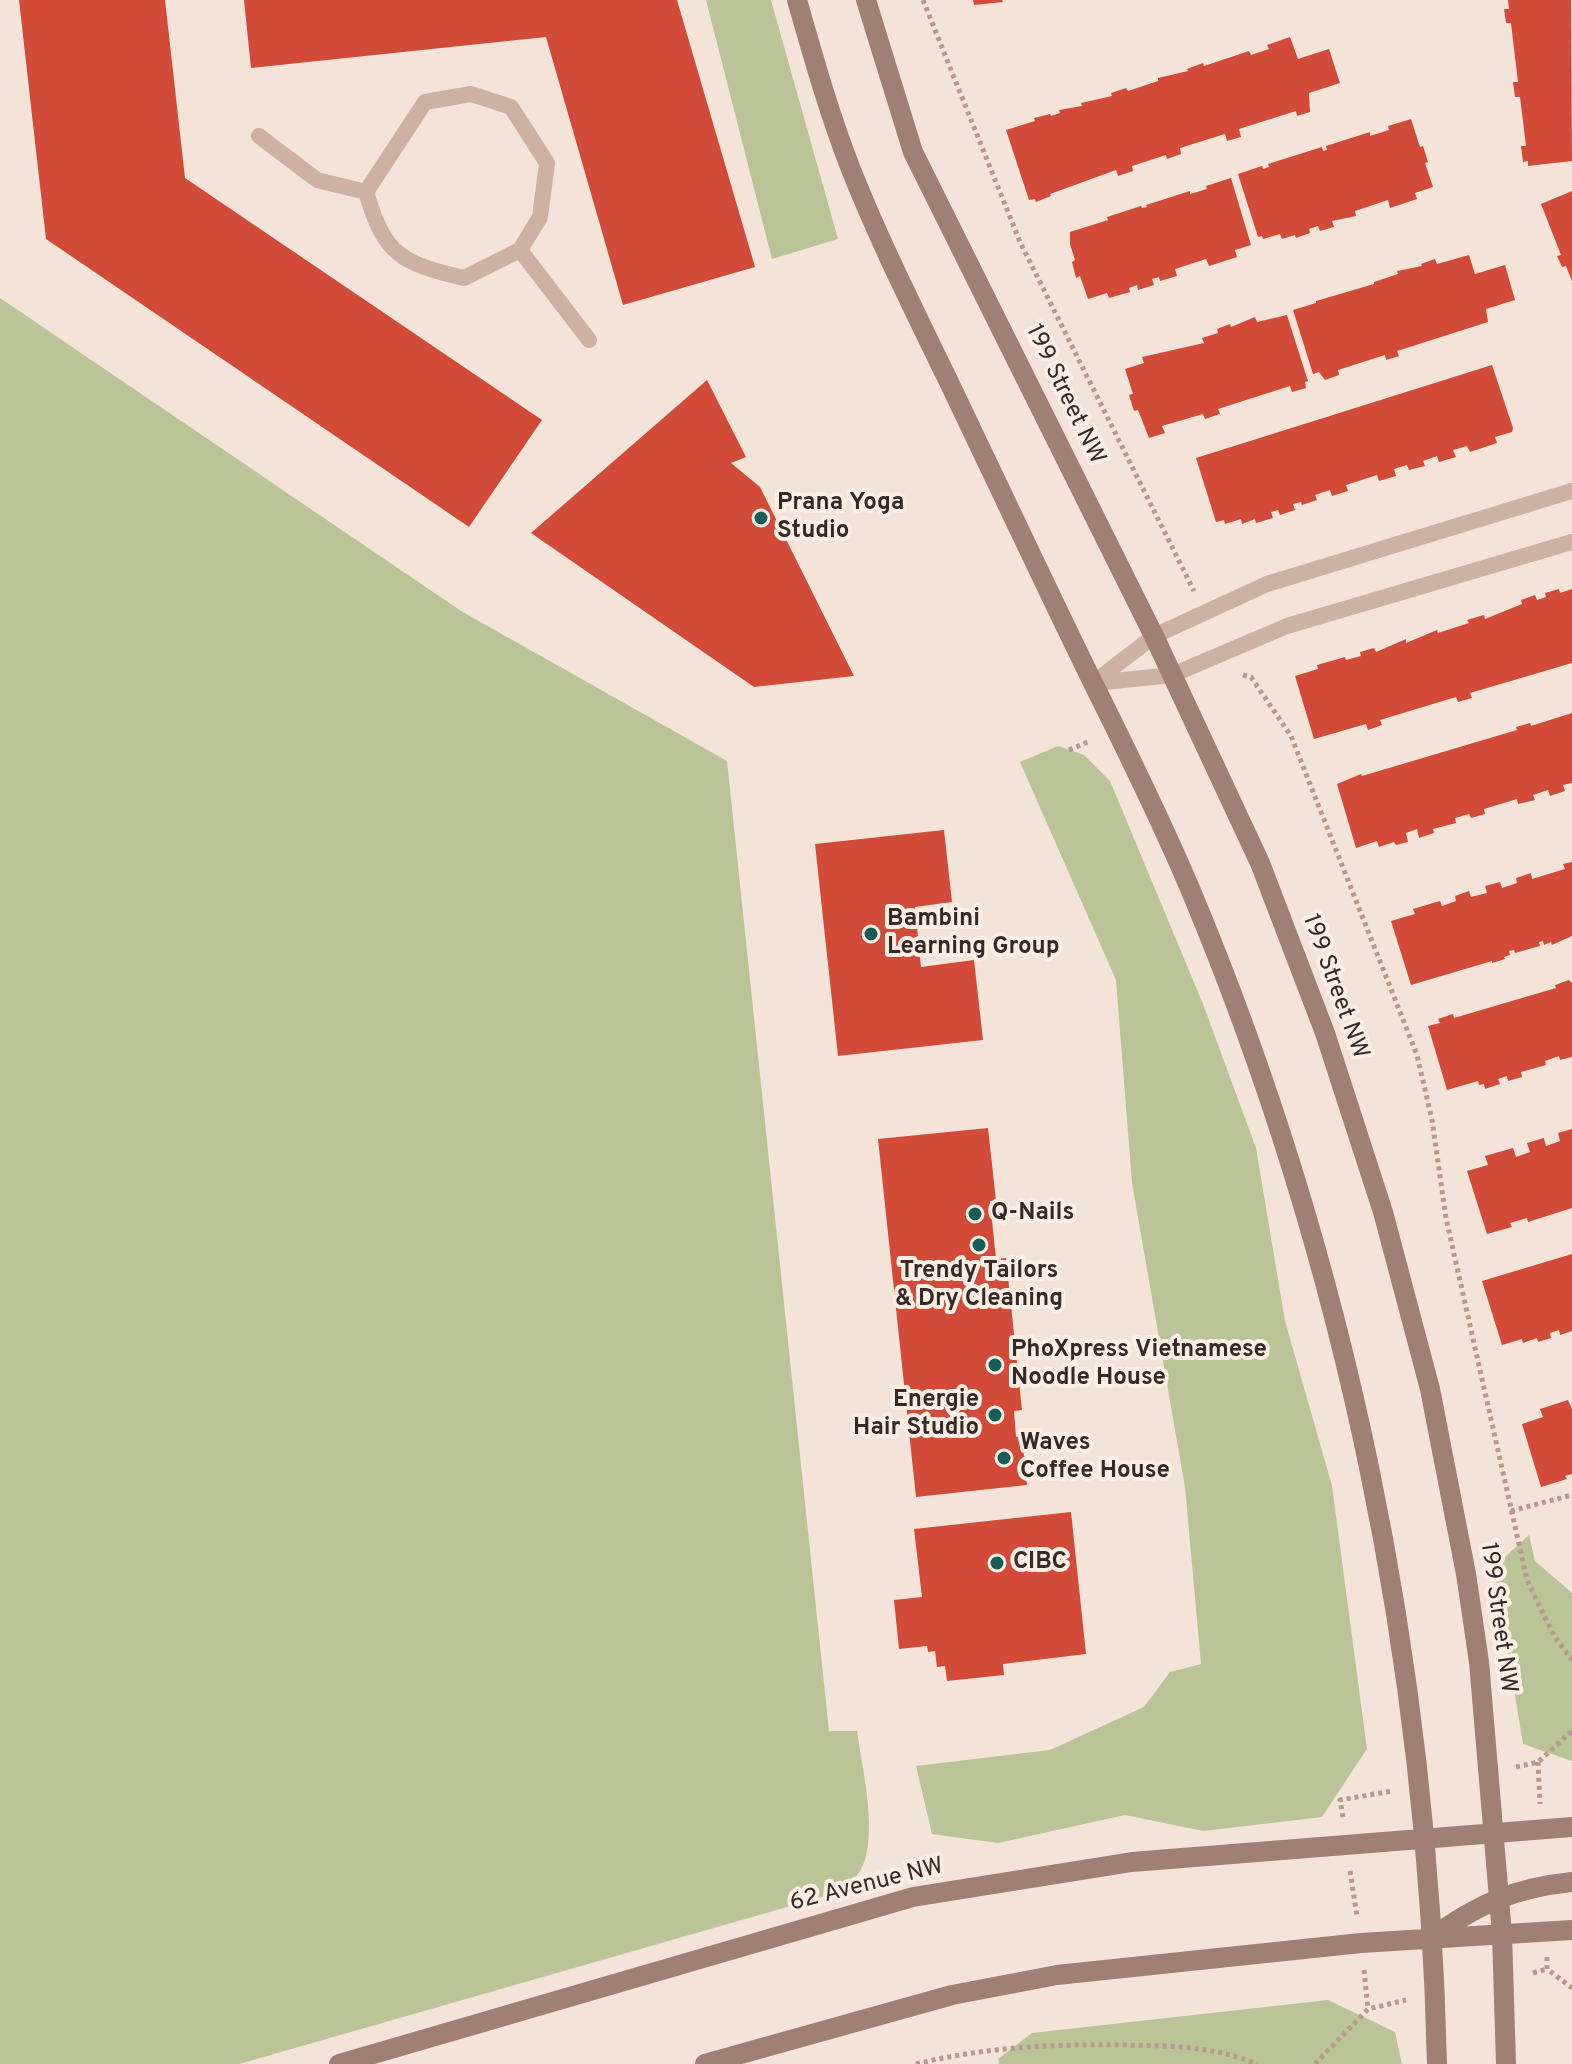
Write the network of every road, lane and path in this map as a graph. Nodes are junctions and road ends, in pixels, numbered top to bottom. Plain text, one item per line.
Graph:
1 (797, 0) edge
2 (866, 0) edge
3 (923, 0) edge
4 (259, 136) dead end
5 (366, 192) junction
6 (520, 250) junction
7 (589, 340) dead end
8 (1572, 491) edge
9 (1572, 542) edge
10 (1204, 612) junction
11 (1154, 636) junction
12 (1225, 653) junction
13 (1172, 675) junction
14 (1093, 683) junction
15 (1572, 1495) edge
16 (1511, 1511) junction
17 (1572, 1660) edge
18 (1572, 1731) edge
19 (1538, 1762) dead end
20 (1340, 1800) dead end
21 (1572, 1827) edge
22 (1495, 1832) junction
23 (1423, 1837) junction
24 (1346, 1844) junction
25 (1572, 1882) edge
26 (1500, 1898) junction
27 (1572, 1930) edge
28 (1502, 1934) junction
29 (1431, 1938) junction
30 (1361, 1943) junction
31 (1547, 1969) dead end
32 (1572, 1988) edge
33 (339, 2064) edge
34 (705, 2064) edge
35 (916, 2064) edge
36 (1257, 2064) edge
37 (1315, 2064) edge
38 (1437, 2064) edge
39 (1506, 2064) edge

1 - 14 main road
2 - 11 main road, 199 Street NW
3 - 10 path
4 - 5 lane
5 - 6 lane
5 - 6 lane
6 - 7 lane
8 - 10 lane
9 - 12 lane
10 - 11 lane
11 - 13 main road, 199 Street NW
11 - 14 lane
12 - 13 lane
12 - 16 path
13 - 14 lane
13 - 22 main road, 199 Street NW
14 - 23 main road
15 - 16 path
16 - 17 path
18 - 19 path
20 - 24 path
21 - 22 main road
22 - 23 main road, 62 Avenue NW
22 - 26 main road, 199 Street NW
23 - 24 main road, 62 Avenue NW
23 - 29 main road
24 - 30 path
24 - 33 main road, 62 Avenue NW
25 - 26 main road
26 - 28 main road, 199 Street NW
26 - 29 main road
27 - 28 main road
28 - 29 main road
28 - 39 main road, 199 Street NW
29 - 30 main road
29 - 38 main road
30 - 34 main road
30 - 37 path
31 - 32 path
35 - 36 path

